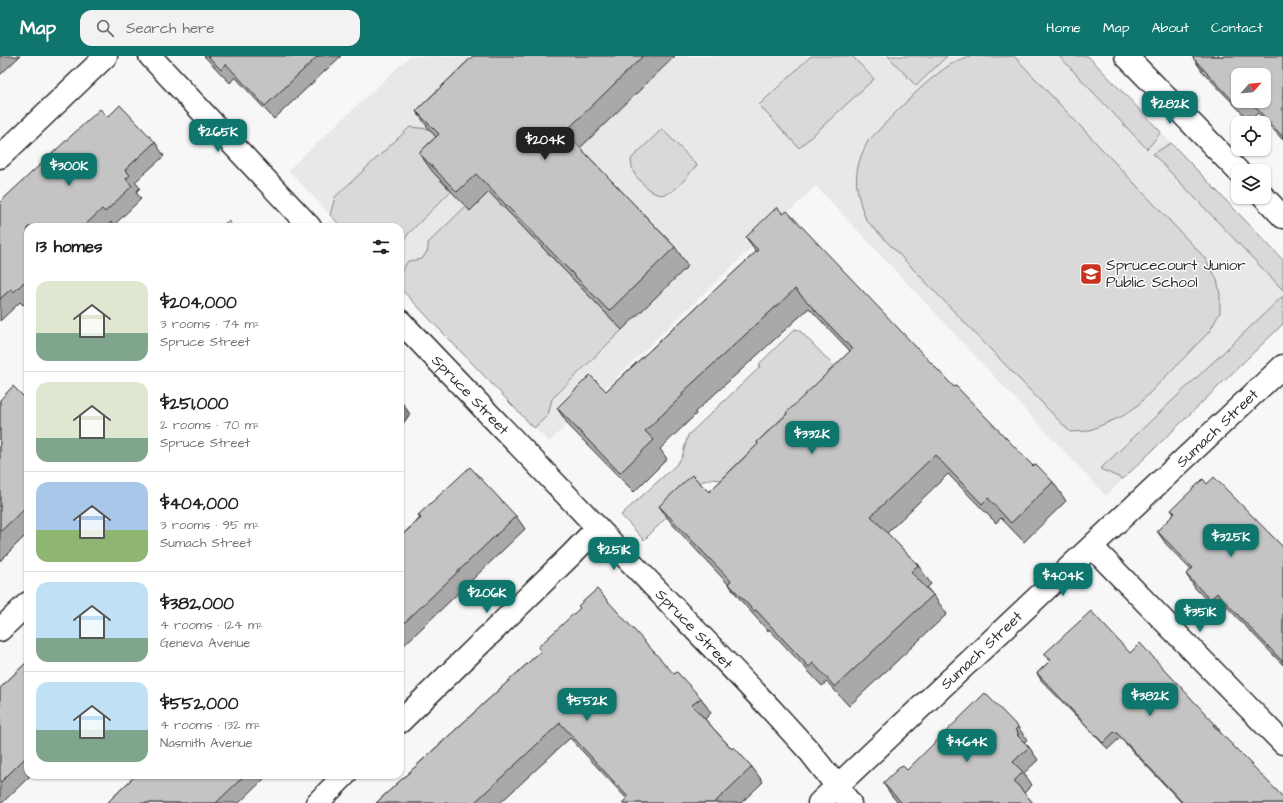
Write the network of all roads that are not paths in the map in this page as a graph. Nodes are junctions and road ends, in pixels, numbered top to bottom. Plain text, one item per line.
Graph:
1 (106, 56) edge
2 (150, 56) edge
3 (1126, 56) edge
4 (0, 157) edge
5 (1231, 164) edge
6 (1271, 204) edge
7 (1283, 217) edge
8 (306, 223) edge
9 (404, 325) edge
10 (1283, 366) edge
11 (597, 528) junction
12 (1092, 547) junction
13 (24, 607) edge
14 (0, 630) edge
15 (404, 718) edge
16 (1283, 743) edge
17 (341, 779) edge
18 (837, 786) junction
19 (316, 803) edge
20 (819, 803) edge
21 (850, 803) edge

1 - 4 street
2 - 8 street
3 - 5 street
6 - 7 street
9 - 11 street, Spruce Street
10 - 12 street, Sumach Street
11 - 15 street
11 - 18 street, Spruce Street
12 - 16 street
12 - 18 street, Sumach Street
13 - 14 street
17 - 19 street
18 - 20 street, Sumach Street
18 - 21 street, Spruce Street

